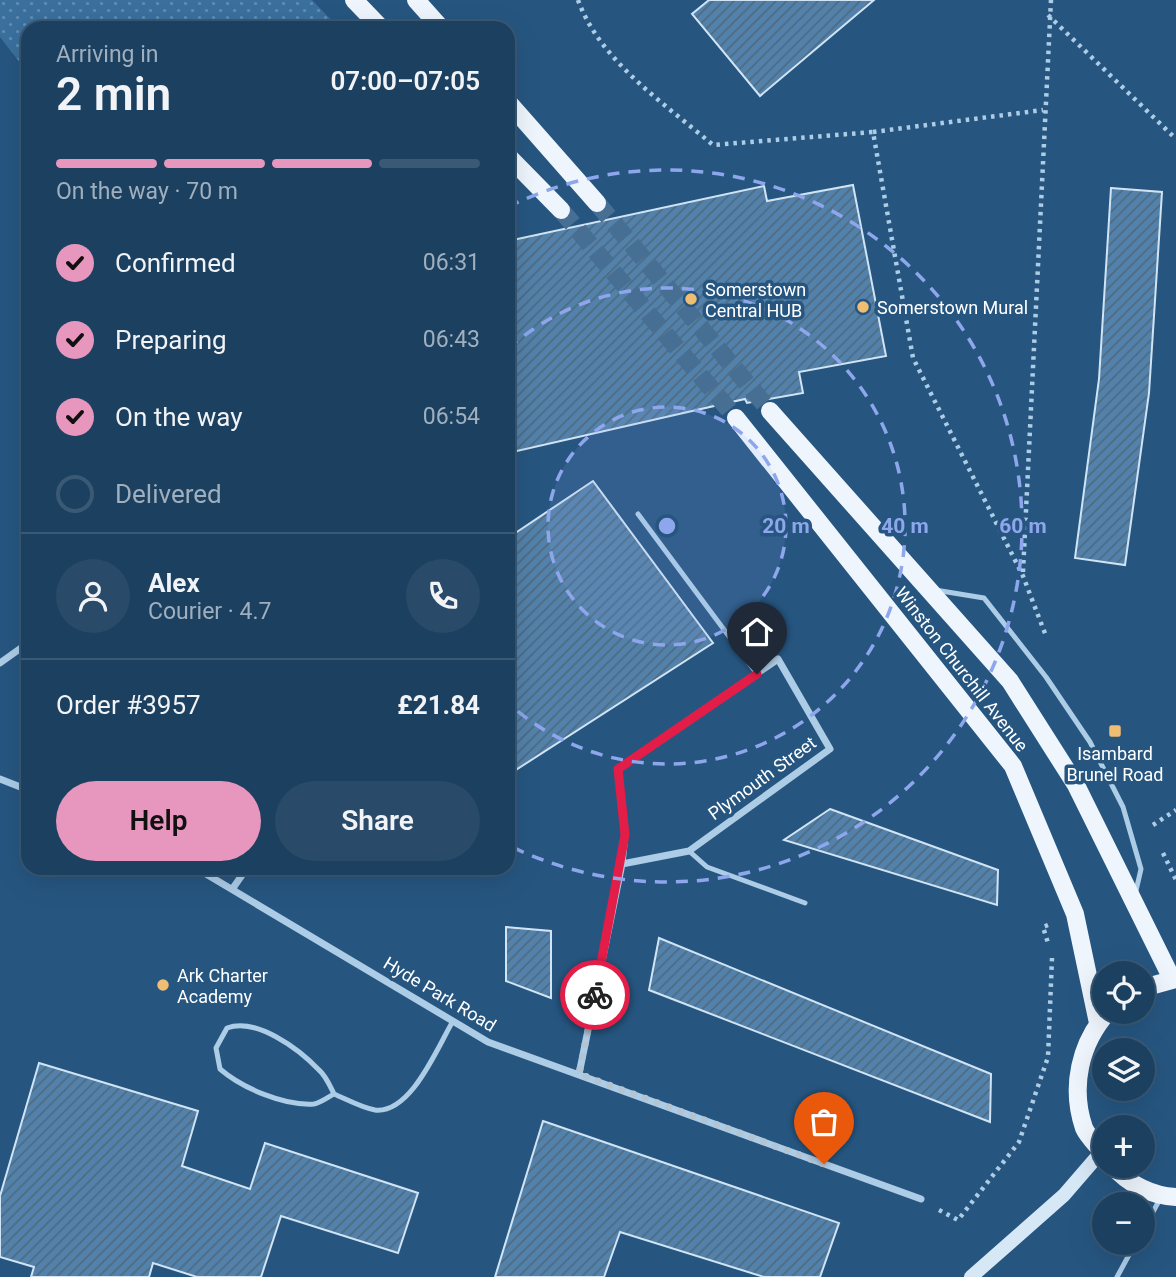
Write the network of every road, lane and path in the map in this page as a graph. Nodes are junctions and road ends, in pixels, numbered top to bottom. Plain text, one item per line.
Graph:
1 (354, 0) edge
2 (416, 0) edge
3 (578, 0) edge
4 (1051, 0) edge
5 (1048, 14) junction
6 (374, 21) edge
7 (435, 21) edge
8 (515, 110) edge
9 (1043, 110) junction
10 (873, 132) junction
11 (1176, 139) edge
12 (515, 163) edge
13 (597, 203) tunnel mouth
14 (561, 210) tunnel mouth
15 (770, 411) tunnel mouth
16 (736, 418) tunnel mouth
17 (638, 514) dead end
18 (1023, 576) junction
19 (928, 589) junction
20 (1047, 639) dead end
21 (21, 648) edge
22 (0, 663) edge
23 (757, 674) junction
24 (0, 779) edge
25 (21, 787) edge
26 (1176, 810) edge
27 (1153, 825) dead end
28 (689, 851) junction
29 (622, 863) junction
30 (209, 875) edge
31 (242, 875) edge
32 (233, 888) junction
33 (1134, 902) junction
34 (804, 903) dead end
35 (1043, 927) dead end
36 (1092, 977) edge
37 (1174, 979) edge
38 (1155, 985) edge
39 (453, 1021) junction
40 (1099, 1024) edge
41 (579, 1074) junction
42 (334, 1094) junction
43 (1092, 1139) edge
44 (1092, 1164) edge
45 (1123, 1178) edge
46 (1169, 1196) edge
47 (921, 1199) dead end
48 (1155, 1214) edge
49 (958, 1220) dead end
50 (1129, 1255) edge
51 (971, 1277) edge
52 (1117, 1277) edge

1 - 6 main road
2 - 7 main road
3 - 10 path
4 - 5 path
5 - 9 path
5 - 11 path
8 - 13 main road
9 - 10 path
9 - 18 path
10 - 18 path
12 - 14 main road
15 - 19 main road, Winston Churchill Avenue
16 - 36 main road, Winston Churchill Avenue
17 - 23 lane
18 - 20 path
19 - 33 main road, Winston Churchill Avenue
19 - 33 lane
21 - 22 street
23 - 28 street, Plymouth Street
23 - 29 street, Plymouth Street
24 - 25 street
26 - 27 path
28 - 29 street, Plymouth Street
28 - 34 lane
29 - 41 street, Plymouth Street
30 - 32 street, Hyde Park Road
31 - 32 street
32 - 39 street, Hyde Park Road
33 - 37 main road, Winston Churchill Avenue
35 - 49 path
37 - 38 main road
39 - 41 street, Hyde Park Road
39 - 42 lane
40 - 43 main road
41 - 47 street, Hyde Park Road
42 - 42 lane
44 - 51 street
45 - 46 main road
46 - 48 lane
50 - 52 lane

